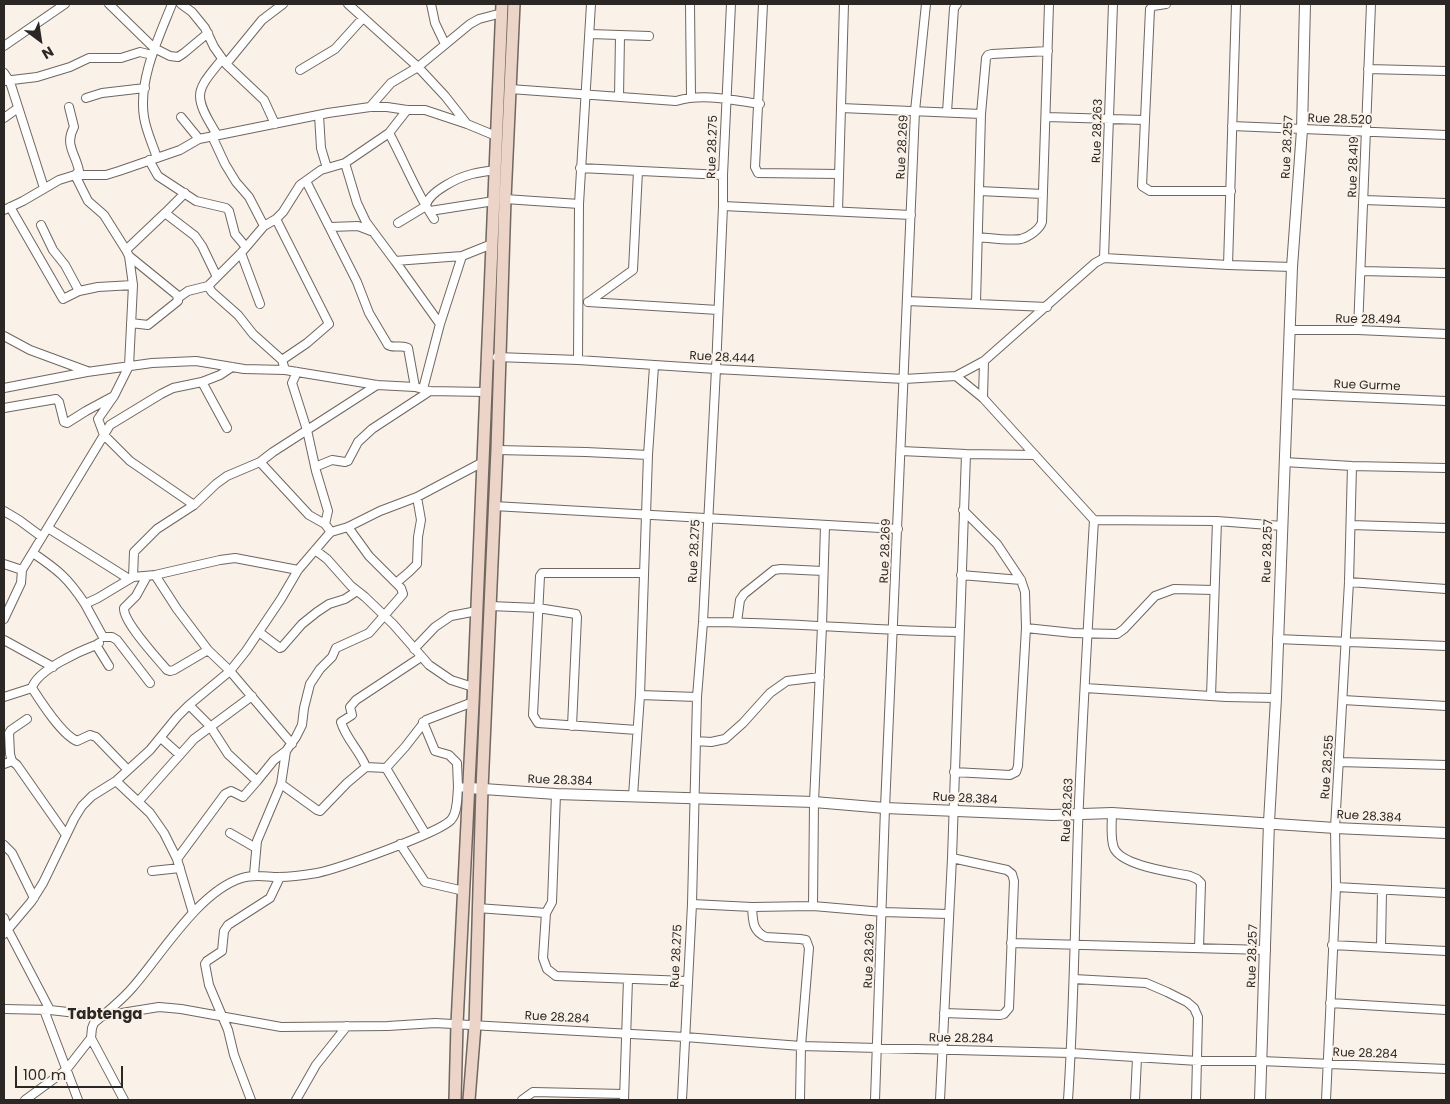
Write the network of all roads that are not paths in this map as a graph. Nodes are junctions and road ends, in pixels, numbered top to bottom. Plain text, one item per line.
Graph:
1 (65, 4) edge
2 (109, 4) edge
3 (172, 4) edge
4 (181, 4) edge
5 (283, 4) edge
6 (431, 4) edge
7 (514, 4) edge
8 (591, 4) edge
9 (690, 4) edge
10 (732, 4) edge
11 (763, 4) edge
12 (844, 4) edge
13 (926, 4) edge
14 (957, 4) edge
15 (1049, 4) edge
16 (1113, 4) edge
17 (1166, 4) edge
18 (1236, 4) edge
19 (1305, 4) edge
20 (1371, 4) edge
21 (353, 5) edge
22 (502, 9) edge
23 (363, 18) junction
24 (208, 33) junction
25 (590, 34) junction
26 (620, 36) junction
27 (649, 36) dead end
28 (445, 44) junction
29 (4, 46) edge
30 (153, 51) junction
31 (1048, 51) junction
32 (224, 61) junction
33 (418, 67) junction
34 (1368, 69) junction
35 (300, 70) dead end
36 (1446, 71) edge
37 (4, 73) edge
38 (7, 82) edge
39 (145, 88) junction
40 (510, 90) junction
41 (586, 95) junction
42 (620, 97) junction
43 (691, 97) junction
44 (86, 98) dead end
45 (727, 99) junction
46 (760, 104) junction
47 (69, 107) dead end
48 (370, 107) junction
49 (18, 108) junction
50 (841, 108) junction
51 (407, 110) junction
52 (915, 111) junction
53 (947, 112) junction
54 (980, 114) junction
55 (319, 115) junction
56 (181, 117) dead end
57 (1047, 117) junction
58 (4, 118) edge
59 (1110, 118) junction
60 (1144, 120) junction
61 (275, 124) junction
62 (467, 124) junction
63 (1232, 126) junction
64 (1302, 130) junction
65 (1366, 132) junction
66 (389, 133) junction
67 (215, 136) junction
68 (496, 136) junction
69 (1446, 136) edge
70 (199, 139) junction
71 (153, 159) junction
72 (345, 163) junction
73 (327, 168) junction
74 (580, 168) junction
75 (496, 170) junction
76 (638, 171) junction
77 (839, 174) junction
78 (75, 175) junction
79 (723, 175) junction
80 (306, 181) junction
81 (44, 188) junction
82 (979, 191) junction
83 (1230, 191) junction
84 (185, 193) junction
85 (1043, 194) junction
86 (499, 200) junction
87 (1364, 200) junction
88 (1446, 203) edge
89 (579, 204) junction
90 (723, 206) junction
91 (7, 208) edge
92 (428, 209) junction
93 (838, 211) junction
94 (165, 213) junction
95 (911, 216) junction
96 (276, 219) junction
97 (434, 219) dead end
98 (398, 223) dead end
99 (40, 225) dead end
100 (264, 226) junction
101 (330, 227) junction
102 (371, 231) junction
103 (978, 237) junction
104 (492, 244) junction
105 (243, 250) junction
106 (127, 253) junction
107 (462, 256) junction
108 (1104, 258) junction
109 (395, 261) junction
110 (1228, 265) junction
111 (1292, 267) junction
112 (1361, 271) junction
113 (1446, 273) edge
114 (217, 277) junction
115 (133, 285) junction
116 (208, 286) junction
117 (79, 291) junction
118 (178, 298) junction
119 (590, 301) junction
120 (908, 301) junction
121 (579, 302) junction
122 (976, 303) junction
123 (260, 304) dead end
124 (1047, 307) junction
125 (718, 310) junction
126 (131, 323) junction
127 (440, 324) junction
128 (1290, 330) junction
129 (1358, 330) junction
130 (1446, 334) edge
131 (4, 336) edge
132 (487, 356) junction
133 (500, 357) junction
134 (282, 360) junction
135 (578, 360) junction
136 (984, 360) junction
137 (129, 366) junction
138 (654, 366) junction
139 (232, 367) junction
140 (716, 369) junction
141 (286, 370) junction
142 (87, 372) junction
143 (297, 372) junction
144 (956, 376) junction
145 (904, 379) junction
146 (202, 382) junction
147 (377, 385) junction
148 (4, 388) edge
149 (423, 389) junction
150 (485, 392) junction
151 (1287, 394) junction
152 (114, 396) junction
153 (983, 398) junction
154 (1446, 401) edge
155 (4, 408) edge
156 (227, 428) dead end
157 (307, 430) junction
158 (104, 435) junction
159 (497, 450) junction
160 (901, 451) junction
161 (966, 454) junction
162 (648, 455) junction
163 (1035, 455) junction
164 (260, 462) junction
165 (483, 462) junction
166 (1284, 462) junction
167 (1352, 466) junction
168 (315, 467) junction
169 (1446, 468) edge
170 (417, 497) junction
171 (194, 505) junction
172 (494, 506) junction
173 (963, 510) junction
174 (4, 511) edge
175 (647, 514) junction
176 (708, 519) junction
177 (1094, 520) junction
178 (1217, 521) junction
179 (325, 524) junction
180 (1350, 525) junction
181 (825, 526) junction
182 (1282, 526) junction
183 (348, 527) junction
184 (48, 528) junction
185 (1446, 528) edge
186 (898, 529) junction
187 (331, 532) junction
188 (42, 537) junction
189 (314, 550) junction
190 (32, 553) junction
191 (4, 564) edge
192 (22, 570) junction
193 (298, 570) junction
194 (823, 571) junction
195 (643, 573) junction
196 (156, 575) junction
197 (961, 575) junction
198 (147, 576) junction
199 (131, 578) junction
200 (1021, 580) junction
201 (1349, 582) junction
202 (396, 583) junction
203 (1446, 589) edge
204 (1214, 590) junction
205 (358, 591) junction
206 (85, 604) junction
207 (490, 606) junction
208 (538, 608) junction
209 (477, 611) junction
210 (5, 615) edge
211 (385, 616) junction
212 (703, 622) junction
213 (737, 622) junction
214 (822, 626) junction
215 (1026, 628) junction
216 (894, 631) junction
217 (260, 632) junction
218 (959, 632) junction
219 (1088, 633) junction
220 (103, 637) junction
221 (1277, 639) junction
222 (4, 640) edge
223 (1345, 642) junction
224 (96, 645) junction
225 (1446, 646) edge
226 (414, 649) junction
227 (208, 650) junction
228 (421, 657) junction
229 (109, 666) dead end
230 (53, 667) junction
231 (230, 671) junction
232 (820, 677) junction
233 (150, 683) dead end
234 (473, 687) junction
235 (32, 688) junction
236 (1085, 688) junction
237 (640, 695) junction
238 (252, 696) junction
239 (1212, 696) junction
240 (4, 697) edge
241 (698, 697) junction
242 (1276, 698) junction
243 (1343, 700) junction
244 (473, 702) junction
245 (189, 705) junction
246 (1446, 706) edge
247 (28, 719) dead end
248 (423, 722) junction
249 (210, 726) junction
250 (572, 726) junction
251 (637, 730) junction
252 (161, 738) junction
253 (696, 741) junction
254 (292, 744) junction
255 (286, 751) junction
256 (180, 755) junction
257 (12, 760) junction
258 (1340, 762) junction
259 (4, 764) edge
260 (1446, 766) edge
261 (366, 767) junction
262 (386, 768) junction
263 (127, 769) junction
264 (954, 772) junction
265 (116, 780) junction
266 (257, 780) junction
267 (281, 784) junction
268 (464, 788) junction
269 (482, 789) junction
270 (556, 794) junction
271 (633, 796) junction
272 (694, 799) junction
273 (138, 802) junction
274 (814, 802) junction
275 (886, 808) junction
276 (954, 810) junction
277 (1112, 813) junction
278 (1078, 815) junction
279 (1269, 822) junction
280 (1335, 828) junction
281 (230, 833) dead end
282 (425, 833) junction
283 (1446, 833) edge
284 (66, 836) junction
285 (400, 844) junction
286 (4, 845) edge
287 (256, 848) junction
288 (952, 858) junction
289 (177, 859) junction
290 (180, 868) junction
291 (152, 871) dead end
292 (254, 874) junction
293 (280, 877) junction
294 (1336, 887) junction
295 (1382, 890) junction
296 (464, 891) junction
297 (1446, 893) edge
298 (34, 898) junction
299 (692, 904) junction
300 (813, 906) junction
301 (752, 907) junction
302 (477, 908) junction
303 (883, 912) junction
304 (193, 913) junction
305 (546, 913) junction
306 (948, 914) junction
307 (4, 918) edge
308 (6, 932) edge
309 (1011, 942) junction
310 (1074, 944) junction
311 (1332, 944) junction
312 (1380, 947) junction
313 (1199, 948) junction
314 (1266, 950) junction
315 (1446, 951) edge
316 (628, 979) junction
317 (1074, 979) junction
318 (687, 981) junction
319 (1330, 1004) junction
320 (4, 1009) edge
321 (47, 1010) junction
322 (1446, 1010) edge
323 (944, 1013) junction
324 (103, 1016) junction
325 (223, 1017) junction
326 (457, 1024) junction
327 (475, 1025) junction
328 (347, 1026) junction
329 (627, 1033) junction
330 (685, 1037) junction
331 (91, 1038) junction
332 (801, 1046) junction
333 (877, 1049) junction
334 (942, 1050) junction
335 (1071, 1053) junction
336 (1137, 1058) junction
337 (1198, 1061) junction
338 (1261, 1061) junction
339 (1327, 1064) junction
340 (1446, 1069) edge
341 (66, 1070) junction
342 (624, 1097) edge
343 (25, 1100) edge
344 (78, 1100) edge
345 (124, 1100) edge
346 (249, 1100) edge
347 (296, 1100) edge
348 (455, 1100) edge
349 (469, 1100) edge
350 (522, 1100) edge
351 (682, 1100) edge
352 (800, 1100) edge
353 (875, 1100) edge
354 (940, 1100) edge
355 (1068, 1100) edge
356 (1135, 1100) edge
357 (1196, 1100) edge
358 (1260, 1100) edge
359 (1326, 1100) edge

1 - 29 street
2 - 30 street
3 - 30 street
4 - 24 street
5 - 32 street
6 - 28 street
7 - 40 main road
8 - 25 street
9 - 43 street
10 - 45 street, Rue 28.275
11 - 46 street
12 - 50 street
13 - 52 street, Rue 28.269
14 - 53 street
15 - 31 street
16 - 59 street, Rue 28.263
17 - 60 street
18 - 63 street
19 - 64 street, Rue 28.257
20 - 34 street, Rue 28.419
21 - 23 street
22 - 28 street
22 - 68 main road
23 - 33 street
23 - 35 street
24 - 30 street
24 - 32 street
25 - 26 street
25 - 41 street
26 - 27 street
26 - 42 street
28 - 33 street
30 - 38 street
30 - 39 street
31 - 54 street
31 - 57 street
32 - 61 street
32 - 67 street
33 - 48 street
33 - 62 street
34 - 36 street
34 - 65 street, Rue 28.419
37 - 38 street
38 - 49 street
39 - 44 street
39 - 71 street
40 - 41 street
40 - 86 main road
41 - 42 street
41 - 74 street
42 - 43 street
43 - 45 street
45 - 46 street
45 - 79 street, Rue 28.275
46 - 77 street
47 - 78 street
48 - 51 street
48 - 55 street
49 - 58 street
49 - 81 street
50 - 52 street
50 - 77 street
51 - 62 street
51 - 66 street
52 - 53 street
52 - 95 street, Rue 28.269
53 - 54 street
54 - 82 street
55 - 61 street
55 - 73 street
56 - 70 street
57 - 59 street
57 - 85 street
59 - 60 street
59 - 108 street, Rue 28.263
60 - 83 street
61 - 67 street
62 - 68 street
63 - 64 street, Rue 28.520
63 - 83 street
64 - 65 street, Rue 28.520
64 - 111 street, Rue 28.257
65 - 69 street, Rue 28.520
65 - 87 street, Rue 28.419
66 - 72 street
66 - 92 street
67 - 70 street
67 - 100 street
68 - 75 main road
70 - 71 street
71 - 78 street
71 - 84 street
72 - 73 street
72 - 102 street
73 - 80 street
74 - 76 street
74 - 89 street
75 - 86 main road
75 - 92 street
76 - 79 street
76 - 119 street
77 - 93 street
78 - 81 street
78 - 106 street
79 - 90 street, Rue 28.275
80 - 96 street
80 - 101 street
81 - 91 street
82 - 85 street
82 - 103 street
83 - 110 street
84 - 94 street
84 - 105 street
85 - 103 street
86 - 89 street
86 - 92 street
86 - 104 main road
86 - 133 main road
87 - 88 street
87 - 112 street, Rue 28.419
89 - 121 street
90 - 93 street
90 - 125 street, Rue 28.275
91 - 117 street
92 - 97 street
92 - 98 street
93 - 95 street
94 - 106 street
94 - 114 street
95 - 120 street, Rue 28.269
96 - 100 street
96 - 134 street
99 - 117 street
100 - 105 street
101 - 102 street
101 - 149 street
102 - 109 street
103 - 122 street
104 - 107 street
104 - 132 main road
105 - 114 street
105 - 123 street
106 - 115 street
106 - 118 street
107 - 109 street
107 - 127 street
108 - 110 street
108 - 124 street
109 - 127 street
110 - 111 street
111 - 128 street, Rue 28.257
112 - 113 street
112 - 129 street, Rue 28.419
114 - 116 street
115 - 117 street
115 - 126 street
116 - 118 street
116 - 134 street
118 - 126 street
119 - 121 street
119 - 125 street
120 - 122 street
120 - 145 street, Rue 28.269
121 - 135 street
122 - 124 street
124 - 136 street
125 - 140 street, Rue 28.275
126 - 137 street
127 - 149 street
128 - 129 street, Rue 28.494
128 - 151 street, Rue 28.257
129 - 130 street, Rue 28.494
131 - 142 street
132 - 133 street, Rue 28.444
132 - 150 main road
133 - 135 street, Rue 28.444
133 - 159 main road
134 - 141 street
135 - 138 street, Rue 28.444
136 - 144 street
136 - 153 street
137 - 139 street
137 - 142 street
137 - 152 street
138 - 140 street, Rue 28.444
138 - 162 street
139 - 141 street
139 - 146 street
140 - 145 street, Rue 28.444
140 - 176 street, Rue 28.275
141 - 143 street
142 - 148 street
143 - 147 street
143 - 157 street
144 - 145 street, Rue 28.444
144 - 153 street
145 - 160 street, Rue 28.269
146 - 156 street
146 - 158 street
147 - 149 street
147 - 157 street
149 - 150 street
149 - 168 street
150 - 165 main road
151 - 154 street, Rue Gurme
151 - 166 street, Rue 28.257
152 - 155 street
152 - 158 street
153 - 163 street
157 - 164 street
157 - 168 street
158 - 171 street
158 - 184 street
159 - 162 street
159 - 172 main road
160 - 161 street
160 - 186 street, Rue 28.269
161 - 163 street
161 - 173 street
162 - 175 street
163 - 177 street
164 - 171 street
164 - 179 street
165 - 170 street
165 - 209 main road
166 - 167 street
166 - 182 street, Rue 28.257
167 - 169 street
167 - 180 street, Rue 28.255
168 - 179 street
170 - 183 street
170 - 202 street
171 - 199 street
172 - 175 street
172 - 207 main road
173 - 197 street
173 - 200 street
174 - 188 street
175 - 176 street
175 - 195 street
176 - 181 street
176 - 212 street, Rue 28.275
177 - 178 street
177 - 219 street, Rue 28.263
178 - 182 street
178 - 204 street
179 - 187 street
180 - 185 street
180 - 201 street, Rue 28.255
181 - 186 street
181 - 194 street
182 - 221 street, Rue 28.257
183 - 187 street
183 - 202 street
184 - 188 street
184 - 199 street
186 - 216 street, Rue 28.269
187 - 189 street
188 - 190 street
189 - 193 street
189 - 205 street
190 - 192 street
190 - 206 street
191 - 192 street
192 - 210 street
193 - 196 street
193 - 217 street
194 - 213 street
194 - 214 street
195 - 208 street
195 - 237 street
196 - 198 street
196 - 227 street
197 - 200 street
197 - 218 street
198 - 199 street
198 - 227 street
199 - 206 street
200 - 215 street
201 - 203 street
201 - 223 street, Rue 28.255
202 - 211 street
204 - 219 street
204 - 239 street
205 - 211 street
205 - 217 street
206 - 220 street
207 - 208 street
207 - 269 main road
208 - 250 street
208 - 250 street
209 - 226 street
209 - 234 main road
211 - 226 street
211 - 254 street
212 - 213 street
212 - 241 street, Rue 28.275
213 - 214 street
214 - 216 street
214 - 232 street
215 - 219 street
215 - 264 street
216 - 218 street
216 - 275 street, Rue 28.269
217 - 231 street
218 - 264 street
219 - 236 street, Rue 28.263
220 - 224 street
220 - 233 street
221 - 223 street
221 - 242 street, Rue 28.257
222 - 230 street
223 - 225 street
223 - 243 street, Rue 28.255
224 - 229 street
224 - 230 street
226 - 228 street
227 - 231 street
228 - 234 street
228 - 261 street
230 - 235 street
231 - 238 street
231 - 245 street
232 - 253 street
232 - 274 street
234 - 244 main road
235 - 240 street
235 - 263 street
236 - 239 street
236 - 278 street, Rue 28.263
237 - 241 street
237 - 251 street
238 - 249 street
238 - 254 street
239 - 242 street
241 - 253 street, Rue 28.275
242 - 279 street, Rue 28.257
243 - 246 street
243 - 258 street, Rue 28.255
244 - 248 street
244 - 268 main road
245 - 249 street
245 - 252 street
247 - 257 street
248 - 262 street
248 - 268 street
249 - 256 street
249 - 266 street
250 - 251 street
251 - 271 street
252 - 256 street
252 - 263 street
253 - 272 street, Rue 28.275
254 - 255 street
255 - 266 street
255 - 267 street
256 - 273 street
257 - 259 street
257 - 284 street
258 - 260 street
258 - 280 street, Rue 28.255
261 - 262 street
261 - 267 street
262 - 282 street
263 - 265 street
264 - 276 street
265 - 273 street
265 - 284 street
266 - 289 street
267 - 287 street
268 - 269 street, Rue 28.384
268 - 282 street
268 - 296 main road
269 - 270 street, Rue 28.384
269 - 302 main road
270 - 271 street, Rue 28.384
270 - 305 street
271 - 272 street, Rue 28.384
272 - 274 street, Rue 28.384
272 - 299 street, Rue 28.275
273 - 289 street
274 - 275 street, Rue 28.384
274 - 300 street
275 - 276 street, Rue 28.384
275 - 303 street, Rue 28.269
276 - 278 street, Rue 28.384
276 - 288 street
277 - 278 street, Rue 28.384
277 - 279 street, Rue 28.384
277 - 313 street
278 - 310 street, Rue 28.263
279 - 280 street, Rue 28.384
279 - 314 street, Rue 28.257
280 - 283 street, Rue 28.384
280 - 294 street, Rue 28.255
281 - 287 street
282 - 285 street
284 - 298 street
285 - 293 street
285 - 296 street
286 - 298 street
287 - 292 street
288 - 306 street
288 - 309 street
289 - 290 street
290 - 291 street
290 - 304 street
292 - 293 street
292 - 304 street
293 - 325 street
294 - 295 street
294 - 311 street, Rue 28.255
295 - 297 street
295 - 312 street
296 - 326 main road
298 - 308 street
299 - 301 street
299 - 318 street, Rue 28.275
300 - 301 street
300 - 303 street
301 - 332 street
302 - 305 street
302 - 327 main road
303 - 306 street
303 - 333 street, Rue 28.269
304 - 324 street
305 - 316 street
306 - 323 street
307 - 308 street
308 - 321 street
309 - 310 street
309 - 323 street
310 - 313 street
310 - 317 street, Rue 28.263
311 - 312 street
311 - 319 street, Rue 28.255
312 - 315 street
313 - 314 street
314 - 338 street, Rue 28.257
316 - 318 street
316 - 329 street
317 - 335 street, Rue 28.263
317 - 337 street
318 - 330 street, Rue 28.275
319 - 322 street
319 - 339 street, Rue 28.255
320 - 321 street, Rue 28.284
321 - 324 street, Rue 28.284
321 - 341 street
323 - 334 street
324 - 325 street, Rue 28.284
324 - 331 street
325 - 328 street, Rue 28.284
325 - 346 street
326 - 327 street, Rue 28.284
326 - 328 street, Rue 28.284
326 - 348 main road
327 - 329 street, Rue 28.284
327 - 349 main road
328 - 347 street
329 - 330 street, Rue 28.284
329 - 342 street
330 - 332 street, Rue 28.284
330 - 351 street, Rue 28.275
331 - 341 street
331 - 345 street
332 - 333 street, Rue 28.284
332 - 352 street
333 - 334 street, Rue 28.284
333 - 353 street, Rue 28.269
334 - 335 street, Rue 28.284
334 - 354 street
335 - 336 street, Rue 28.284
335 - 355 street, Rue 28.263
336 - 337 street, Rue 28.284
336 - 356 street
337 - 338 street, Rue 28.284
337 - 357 street
338 - 339 street, Rue 28.284
338 - 358 street, Rue 28.257
339 - 340 street, Rue 28.284
339 - 359 street, Rue 28.255
341 - 343 street
341 - 344 street
342 - 350 street

